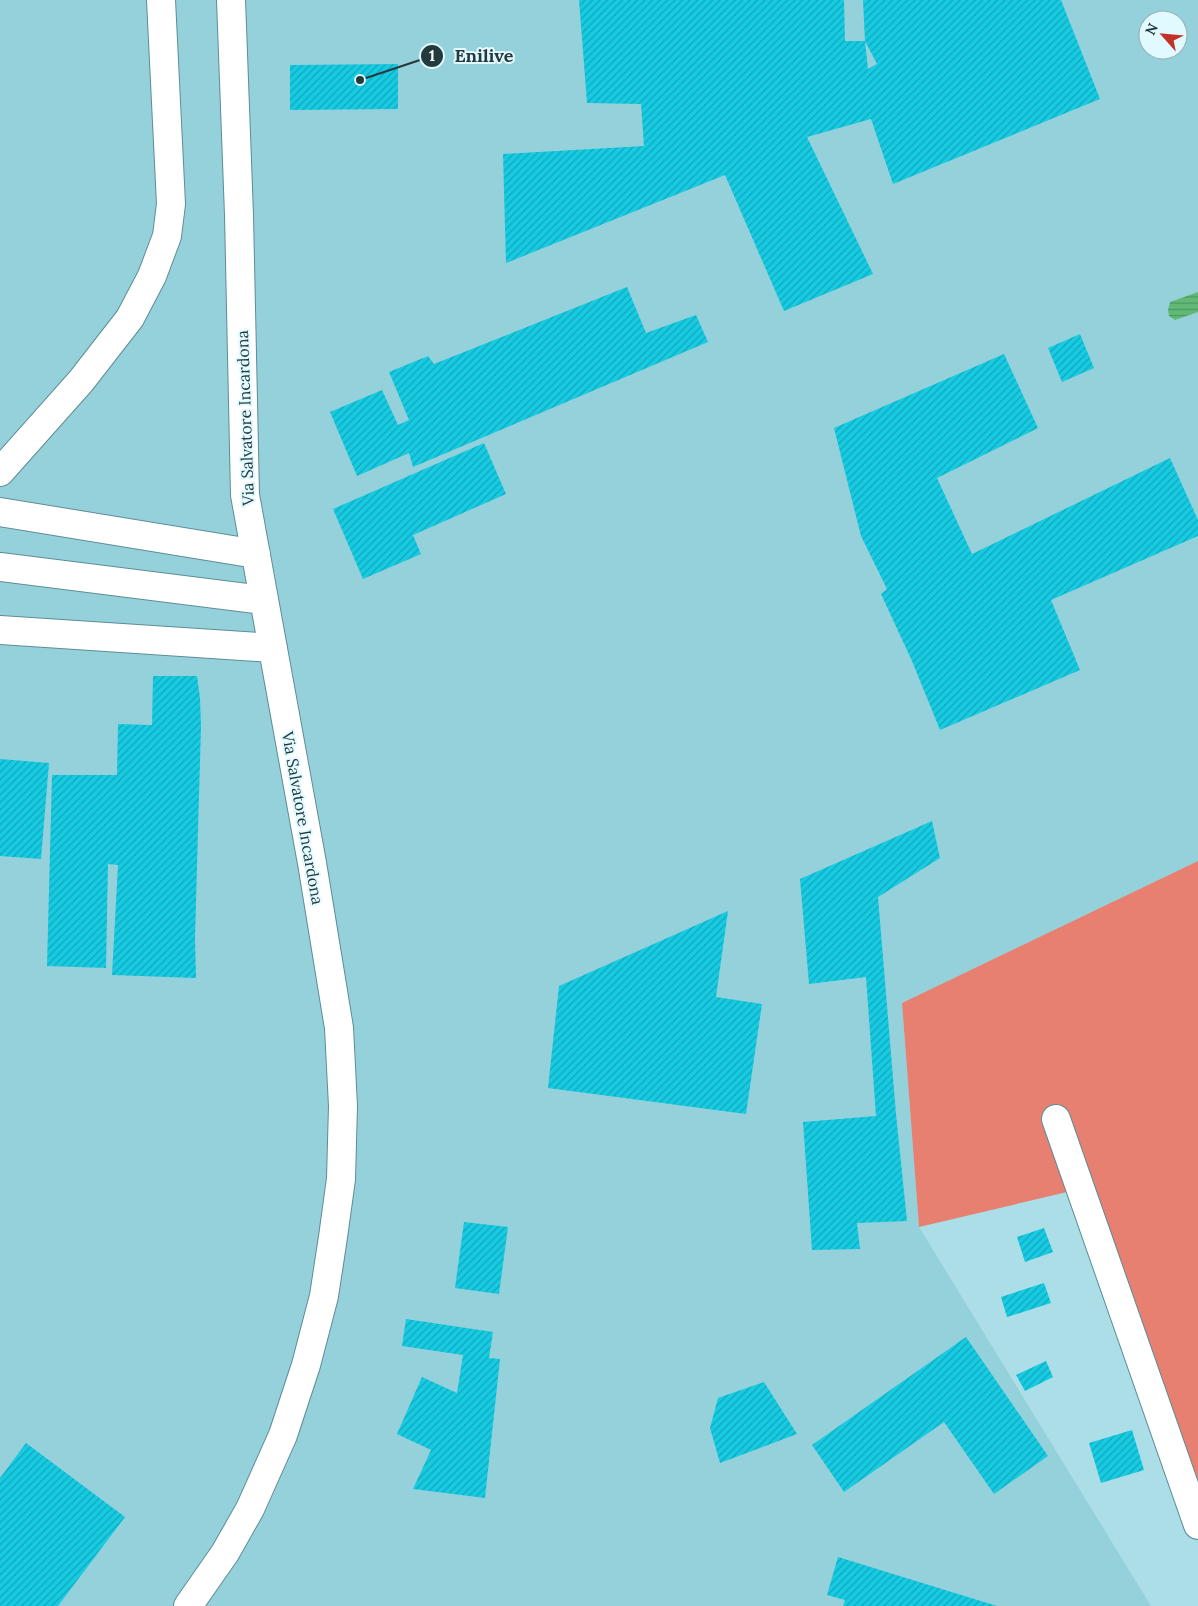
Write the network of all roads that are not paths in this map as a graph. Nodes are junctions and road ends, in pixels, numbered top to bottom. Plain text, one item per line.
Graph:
1 (161, 0) edge
2 (231, 0) edge
3 (0, 472) edge
4 (0, 512) edge
5 (256, 554) junction
6 (0, 567) edge
7 (263, 600) junction
8 (0, 630) edge
9 (273, 648) junction
10 (1056, 1119) dead end
11 (1198, 1526) edge
12 (188, 1606) edge

1 - 3 street
2 - 5 street, Via Salvatore Incardona
4 - 5 street
5 - 7 street, Via Salvatore Incardona
6 - 7 street
7 - 9 street, Via Salvatore Incardona
8 - 9 street
9 - 12 street, Via Salvatore Incardona
10 - 11 street

